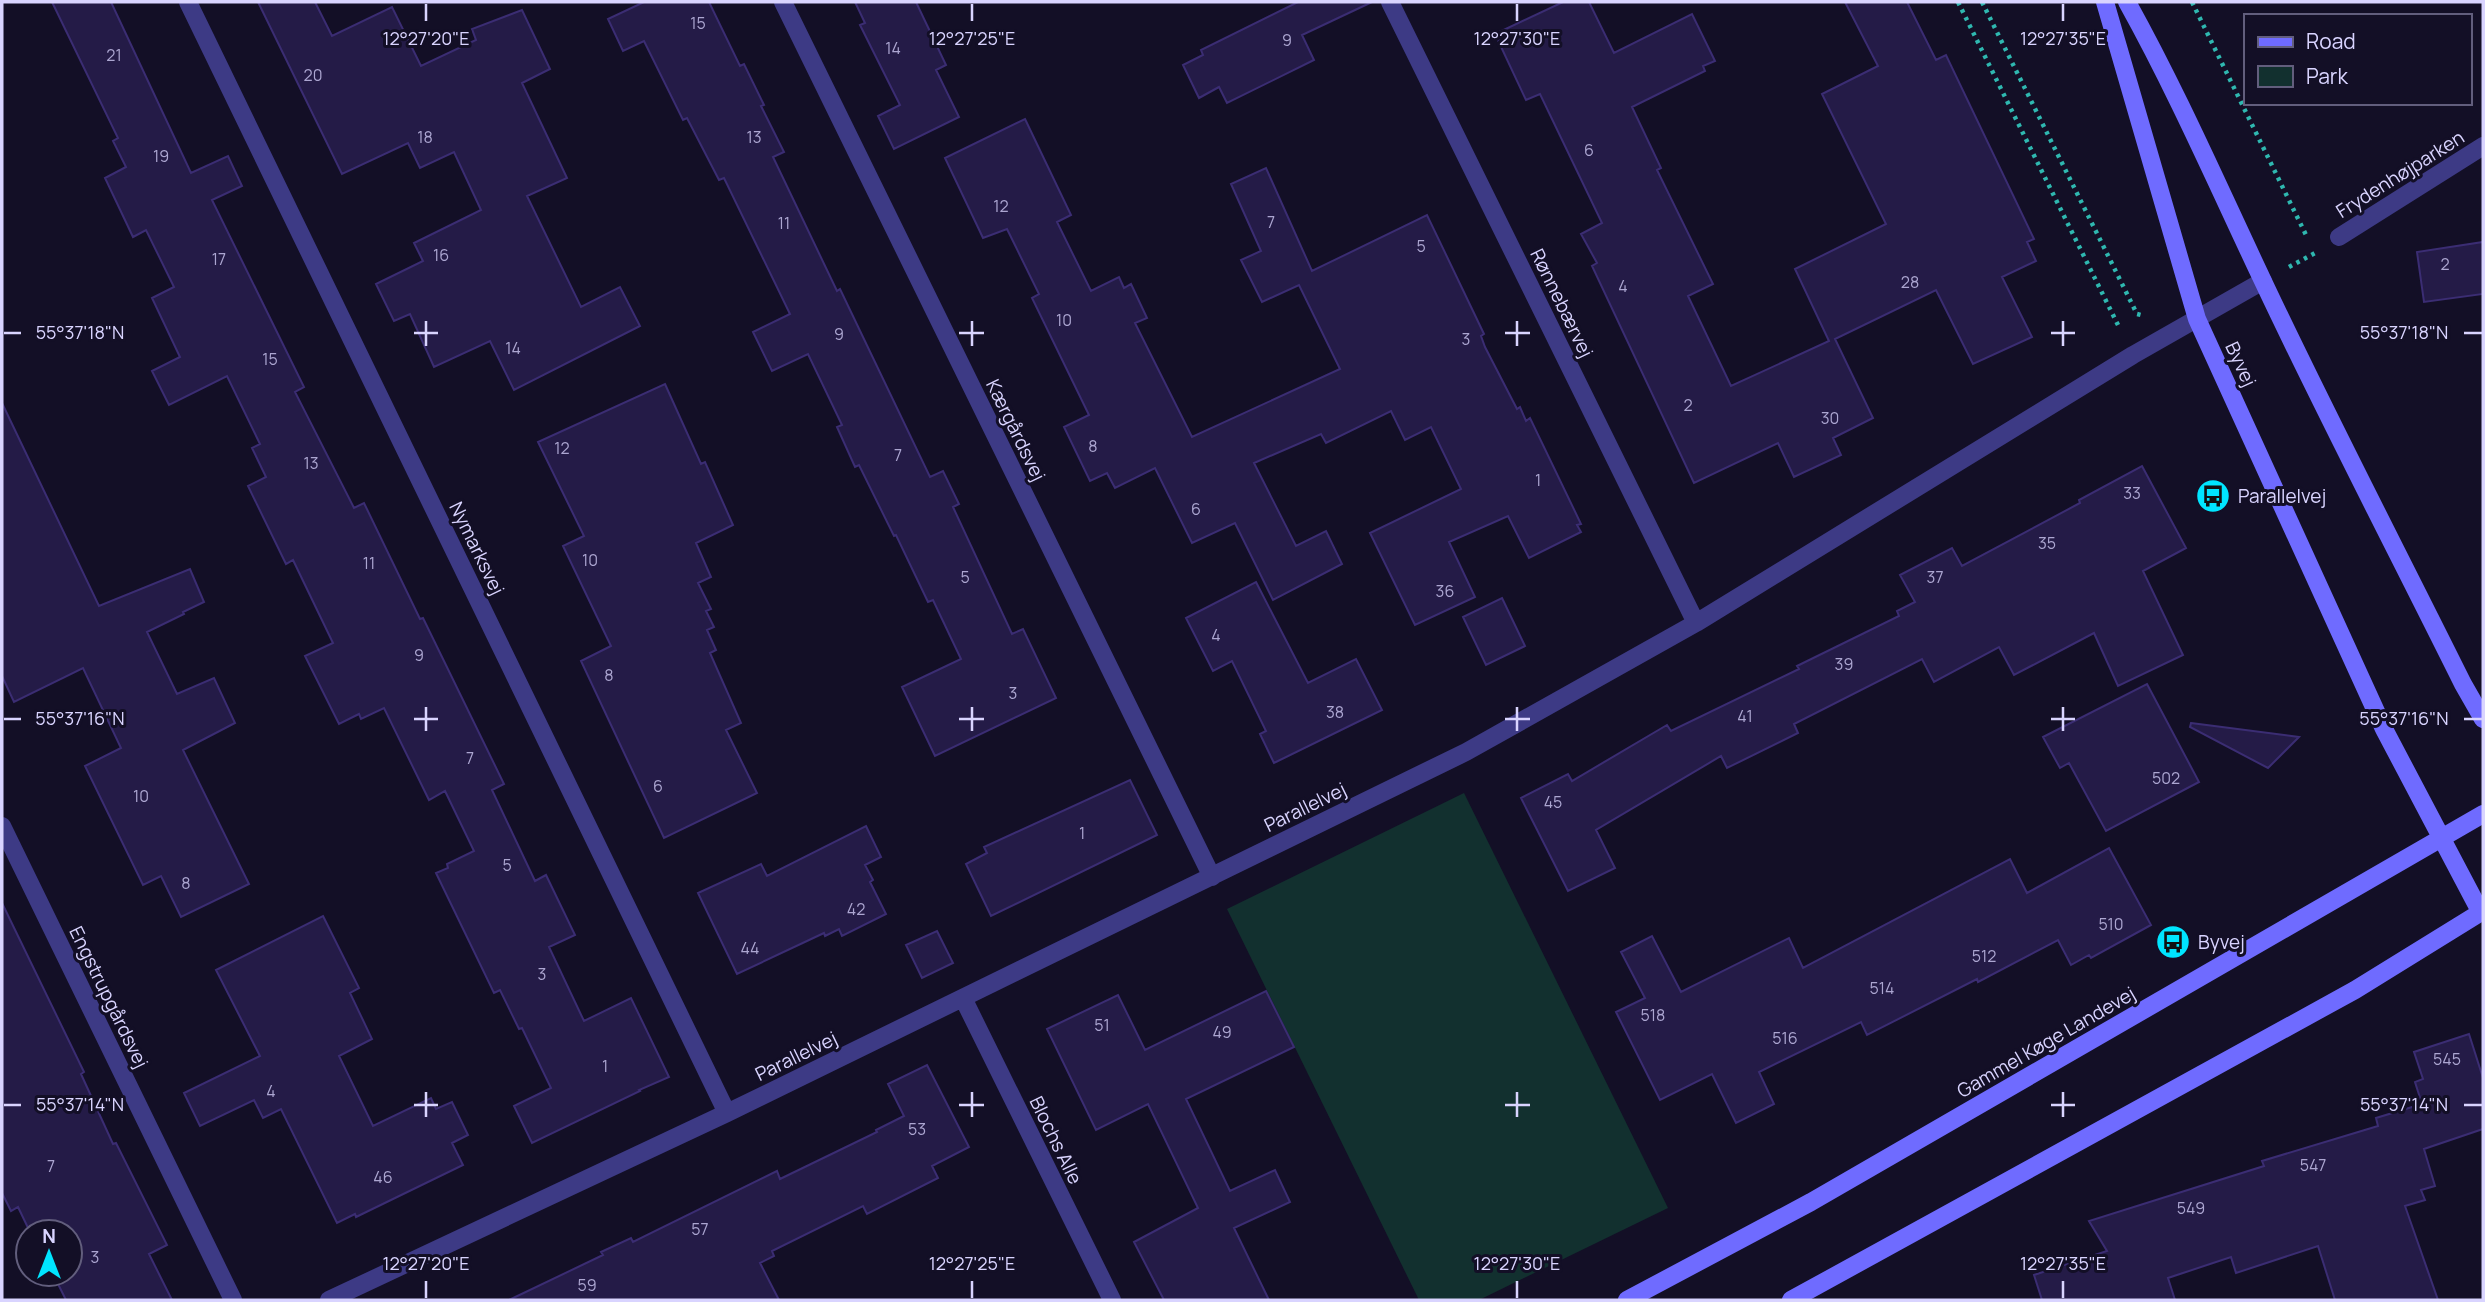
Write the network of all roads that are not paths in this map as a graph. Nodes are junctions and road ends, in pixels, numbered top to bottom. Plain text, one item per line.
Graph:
1 (188, 2) edge
2 (783, 2) edge
3 (1390, 2) edge
4 (2105, 2) edge
5 (2127, 2) edge
6 (2483, 146) edge
7 (2339, 237) road end
8 (2263, 281) junction
9 (2197, 319) junction
10 (1696, 623) junction
11 (2483, 719) edge
12 (2483, 814) edge
13 (2, 826) edge
14 (2441, 838) junction
15 (1212, 877) junction
16 (2482, 912) edge
17 (963, 998) junction
18 (727, 1113) junction
19 (233, 1300) edge
20 (329, 1300) edge
21 (1112, 1300) edge
22 (1627, 1300) edge
23 (1791, 1300) edge

1 - 18 street, Nymarksvej
2 - 15 street, Kærgårdsvej
3 - 10 street, Rønnebærvej
4 - 9 street, Byvej
5 - 8 street
6 - 7 street, Frydenhøjparken
8 - 9 street, Parallelvej
8 - 11 street
9 - 10 street, Parallelvej
9 - 14 street, Byvej
10 - 15 street, Parallelvej
12 - 14 street, Gammel Køge Landevej
13 - 19 street, Engstrupgårdsvej
14 - 16 street, Byvej
14 - 22 street, Gammel Køge Landevej
15 - 17 street, Parallelvej
16 - 23 street
17 - 18 street, Parallelvej
17 - 21 street, Blochs Alle
18 - 20 street, Parallelvej

